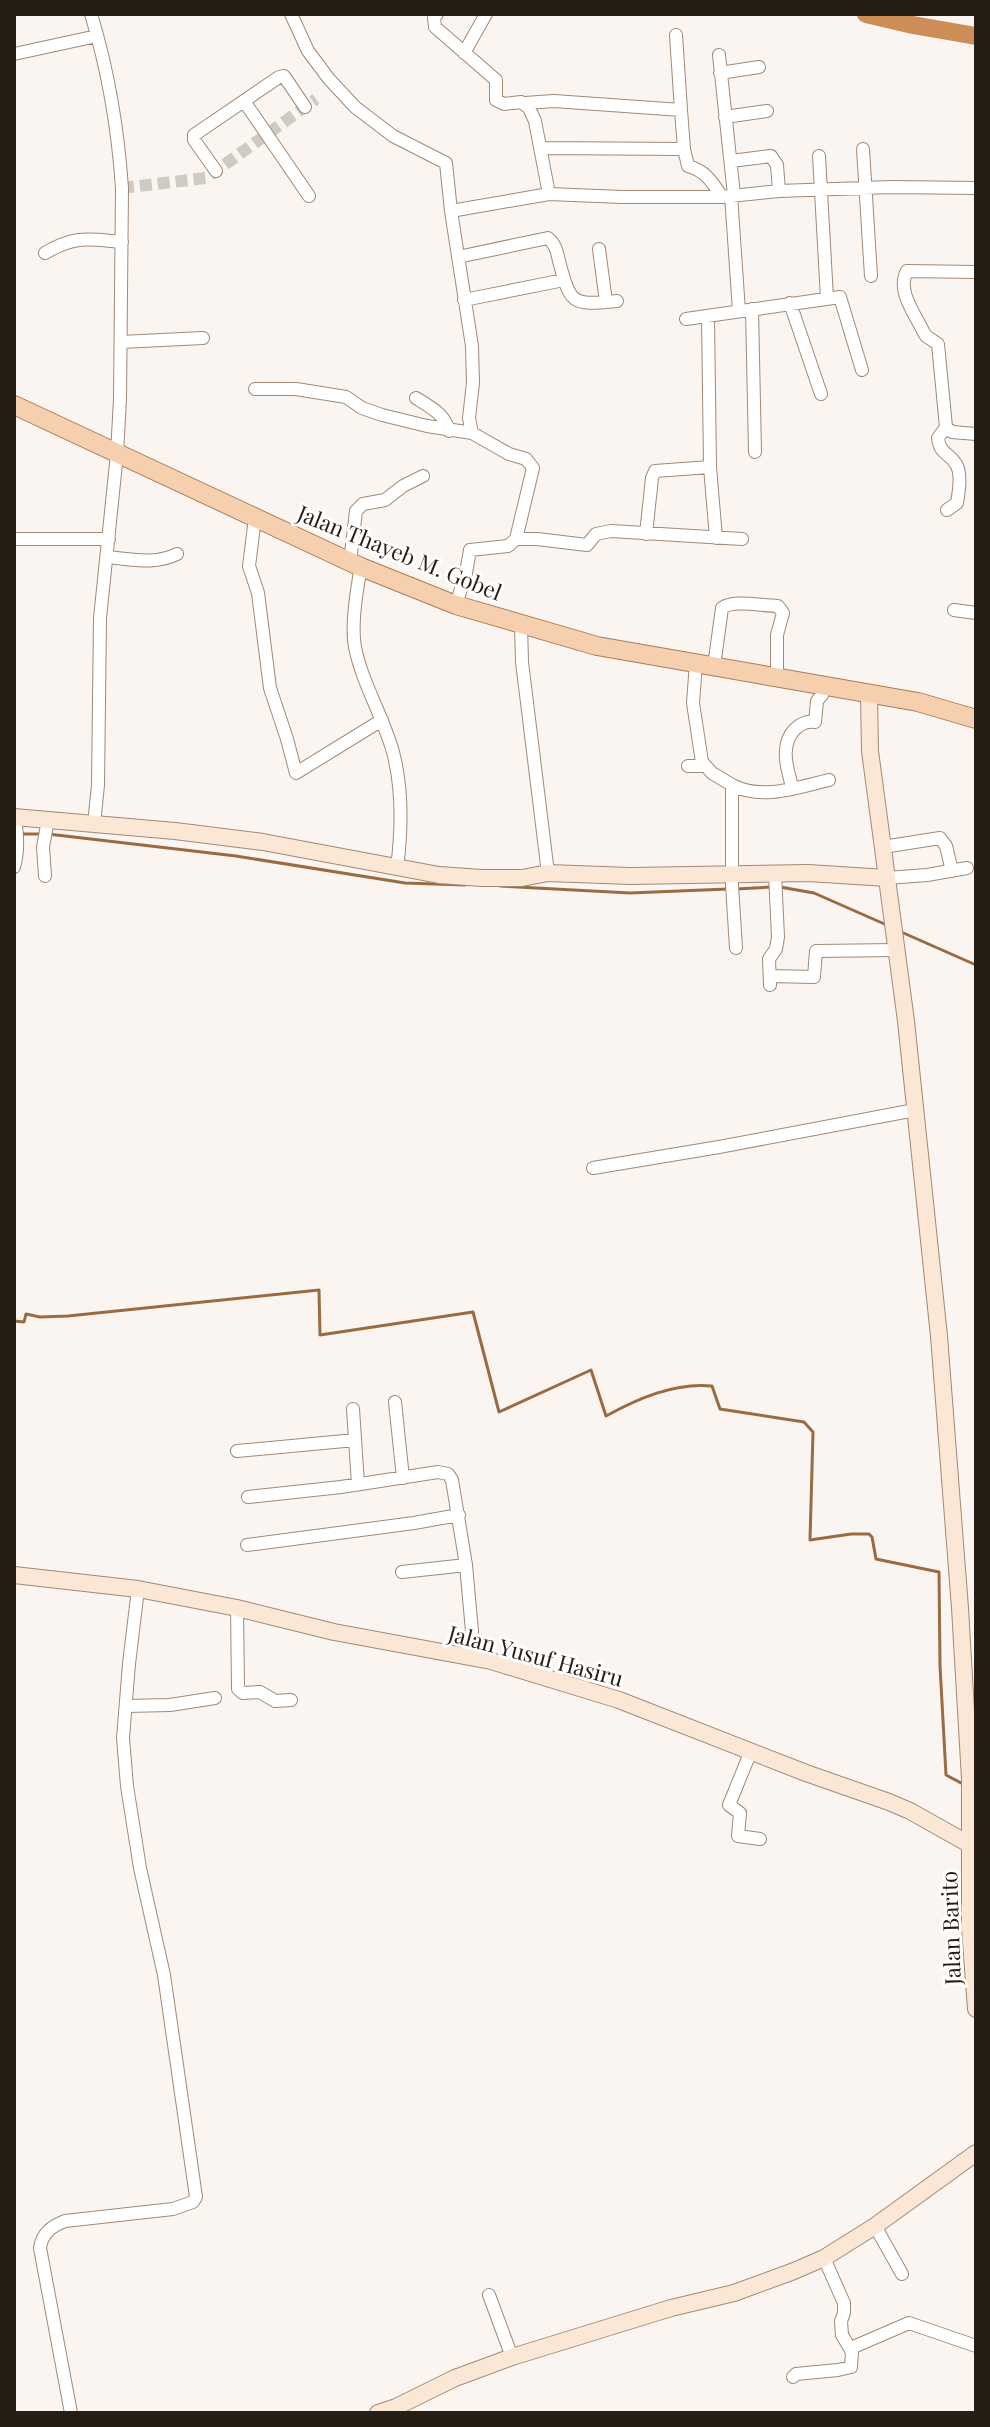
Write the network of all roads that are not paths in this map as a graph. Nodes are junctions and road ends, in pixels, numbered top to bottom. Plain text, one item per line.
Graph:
1 (91, 14) edge
2 (291, 14) edge
3 (437, 14) edge
4 (486, 14) edge
5 (676, 35) dead end
6 (97, 36) junction
7 (464, 53) junction
8 (14, 54) edge
9 (719, 55) dead end
10 (759, 67) dead end
11 (720, 73) junction
12 (244, 101) junction
13 (525, 103) junction
14 (305, 107) dead end
15 (681, 110) junction
16 (767, 111) dead end
17 (725, 117) junction
18 (541, 148) junction
19 (684, 149) junction
20 (863, 149) dead end
21 (819, 156) dead end
22 (731, 161) junction
23 (216, 171) dead end
24 (866, 188) junction
25 (976, 188) edge
26 (821, 190) junction
27 (779, 191) junction
28 (549, 194) junction
29 (309, 196) dead end
30 (729, 196) junction
31 (451, 211) junction
32 (122, 242) junction
33 (599, 249) dead end
34 (45, 253) dead end
35 (458, 257) junction
36 (976, 272) edge
37 (871, 276) dead end
38 (564, 280) junction
39 (827, 298) junction
40 (464, 300) junction
41 (790, 303) junction
42 (746, 310) junction
43 (708, 316) junction
44 (686, 319) dead end
45 (203, 338) dead end
46 (121, 342) junction
47 (862, 370) dead end
48 (255, 389) dead end
49 (821, 394) dead end
50 (416, 398) dead end
51 (14, 405) edge
52 (946, 427) junction
53 (449, 431) junction
54 (472, 433) junction
55 (976, 434) edge
56 (755, 452) dead end
57 (117, 454) junction
58 (710, 467) junction
59 (423, 476) dead end
60 (947, 510) dead end
61 (255, 518) junction
62 (646, 534) junction
63 (716, 538) junction
64 (14, 539) edge
65 (109, 539) junction
66 (516, 539) junction
67 (742, 539) dead end
68 (177, 554) dead end
69 (107, 557) junction
70 (355, 564) junction
71 (456, 605) junction
72 (954, 610) dead end
73 (976, 613) edge
74 (521, 625) junction
75 (705, 665) junction
76 (777, 677) junction
77 (823, 686) junction
78 (869, 695) junction
79 (976, 719) edge
80 (382, 720) junction
81 (688, 766) dead end
82 (705, 766) junction
83 (829, 780) dead end
84 (732, 785) junction
85 (792, 788) junction
86 (94, 824) junction
87 (16, 826) edge
88 (46, 829) junction
89 (883, 847) junction
90 (14, 867) edge
91 (397, 868) junction
92 (967, 868) dead end
93 (952, 871) junction
94 (548, 873) junction
95 (45, 876) dead end
96 (887, 878) junction
97 (775, 883) junction
98 (733, 885) junction
99 (896, 937) junction
100 (736, 948) dead end
101 (915, 1110) junction
102 (593, 1168) dead end
103 (395, 1402) dead end
104 (353, 1409) dead end
105 (355, 1440) junction
106 (237, 1451) dead end
107 (403, 1478) junction
108 (358, 1484) junction
109 (248, 1497) dead end
110 (459, 1515) junction
111 (247, 1545) dead end
112 (466, 1565) junction
113 (402, 1572) dead end
114 (14, 1575) edge
115 (138, 1589) junction
116 (237, 1608) junction
117 (468, 1656) junction
118 (215, 1698) dead end
119 (291, 1700) dead end
120 (126, 1706) junction
121 (751, 1751) junction
122 (760, 1839) dead end
123 (973, 1847) edge
124 (976, 2009) edge
125 (976, 2153) edge
126 (875, 2226) junction
127 (824, 2258) junction
128 (902, 2274) dead end
129 (489, 2295) dead end
130 (976, 2346) edge
131 (851, 2348) junction
132 (512, 2357) junction
133 (793, 2377) dead end
134 (71, 2413) edge
135 (378, 2413) edge

1 - 6 street
2 - 31 street
3 - 7 street
4 - 7 street
5 - 15 street
6 - 8 street
6 - 32 street
7 - 13 street
9 - 11 street
10 - 11 street
11 - 17 street
12 - 14 street
12 - 23 street
12 - 29 street
13 - 15 street
13 - 18 street
15 - 19 street
16 - 17 street
17 - 22 street
18 - 19 street
18 - 28 street
19 - 30 street
20 - 24 street
21 - 26 street
22 - 27 street
22 - 30 street
24 - 25 street
24 - 26 street
24 - 37 street
26 - 27 street
26 - 39 street
27 - 30 street
28 - 30 street
28 - 31 street
30 - 42 street
31 - 35 street
32 - 34 street
32 - 46 street
33 - 38 street
35 - 38 street
35 - 40 street
36 - 52 street
38 - 40 street
39 - 41 street
39 - 47 street
40 - 54 street
41 - 42 street
41 - 49 street
42 - 43 street
42 - 56 street
43 - 44 street
43 - 58 street
45 - 46 street
46 - 57 street
48 - 53 street
50 - 53 street
51 - 57 main road, Jalan Thayeb M. Gobel
52 - 55 street
52 - 60 street
53 - 54 street
54 - 66 street
57 - 61 main road, Jalan Thayeb M. Gobel
57 - 65 street
58 - 62 street
58 - 63 street
59 - 70 street
61 - 70 main road, Jalan Thayeb M. Gobel
61 - 80 street
62 - 63 street
62 - 66 street
63 - 67 street
64 - 65 street
65 - 69 street
66 - 71 street
68 - 69 street
69 - 86 street
70 - 71 main road, Jalan Thayeb M. Gobel
70 - 80 street
71 - 74 main road, Jalan Thayeb M. Gobel
72 - 73 street
74 - 75 main road, Jalan Thayeb M. Gobel
74 - 94 street
75 - 76 main road, Jalan Thayeb M. Gobel
75 - 76 street
75 - 82 street
76 - 77 main road, Jalan Thayeb M. Gobel
77 - 78 main road, Jalan Thayeb M. Gobel
77 - 85 street
78 - 79 main road, Jalan Thayeb M. Gobel
78 - 89 street, Jalan Barito
80 - 91 street
81 - 82 street
82 - 84 street
83 - 85 street
84 - 85 street
84 - 98 street
86 - 88 street
86 - 91 street
87 - 88 street
87 - 90 street
88 - 95 street
89 - 93 street
89 - 96 street, Jalan Barito
91 - 94 street
92 - 93 street
93 - 96 street
94 - 98 street
96 - 97 street
96 - 99 street, Jalan Barito
97 - 98 street
97 - 99 street
98 - 100 street
99 - 101 street, Jalan Barito
101 - 102 street
101 - 123 street, Jalan Barito
103 - 107 street
104 - 105 street
105 - 106 street
105 - 108 street
107 - 108 street
107 - 110 street
108 - 109 street
110 - 111 street
110 - 112 street
112 - 113 street
112 - 117 street
114 - 115 street, Jalan Yusuf Hasiru
115 - 116 street, Jalan Yusuf Hasiru
115 - 120 street
116 - 117 street, Jalan Yusuf Hasiru
116 - 119 street
117 - 121 street, Jalan Yusuf Hasiru
118 - 120 street
120 - 134 street
121 - 122 street
121 - 123 street, Jalan Yusuf Hasiru
123 - 124 street, Jalan Barito
125 - 126 street
126 - 127 street
126 - 128 street
127 - 131 street
127 - 132 street
129 - 132 street
130 - 131 street
131 - 133 street
132 - 135 street

